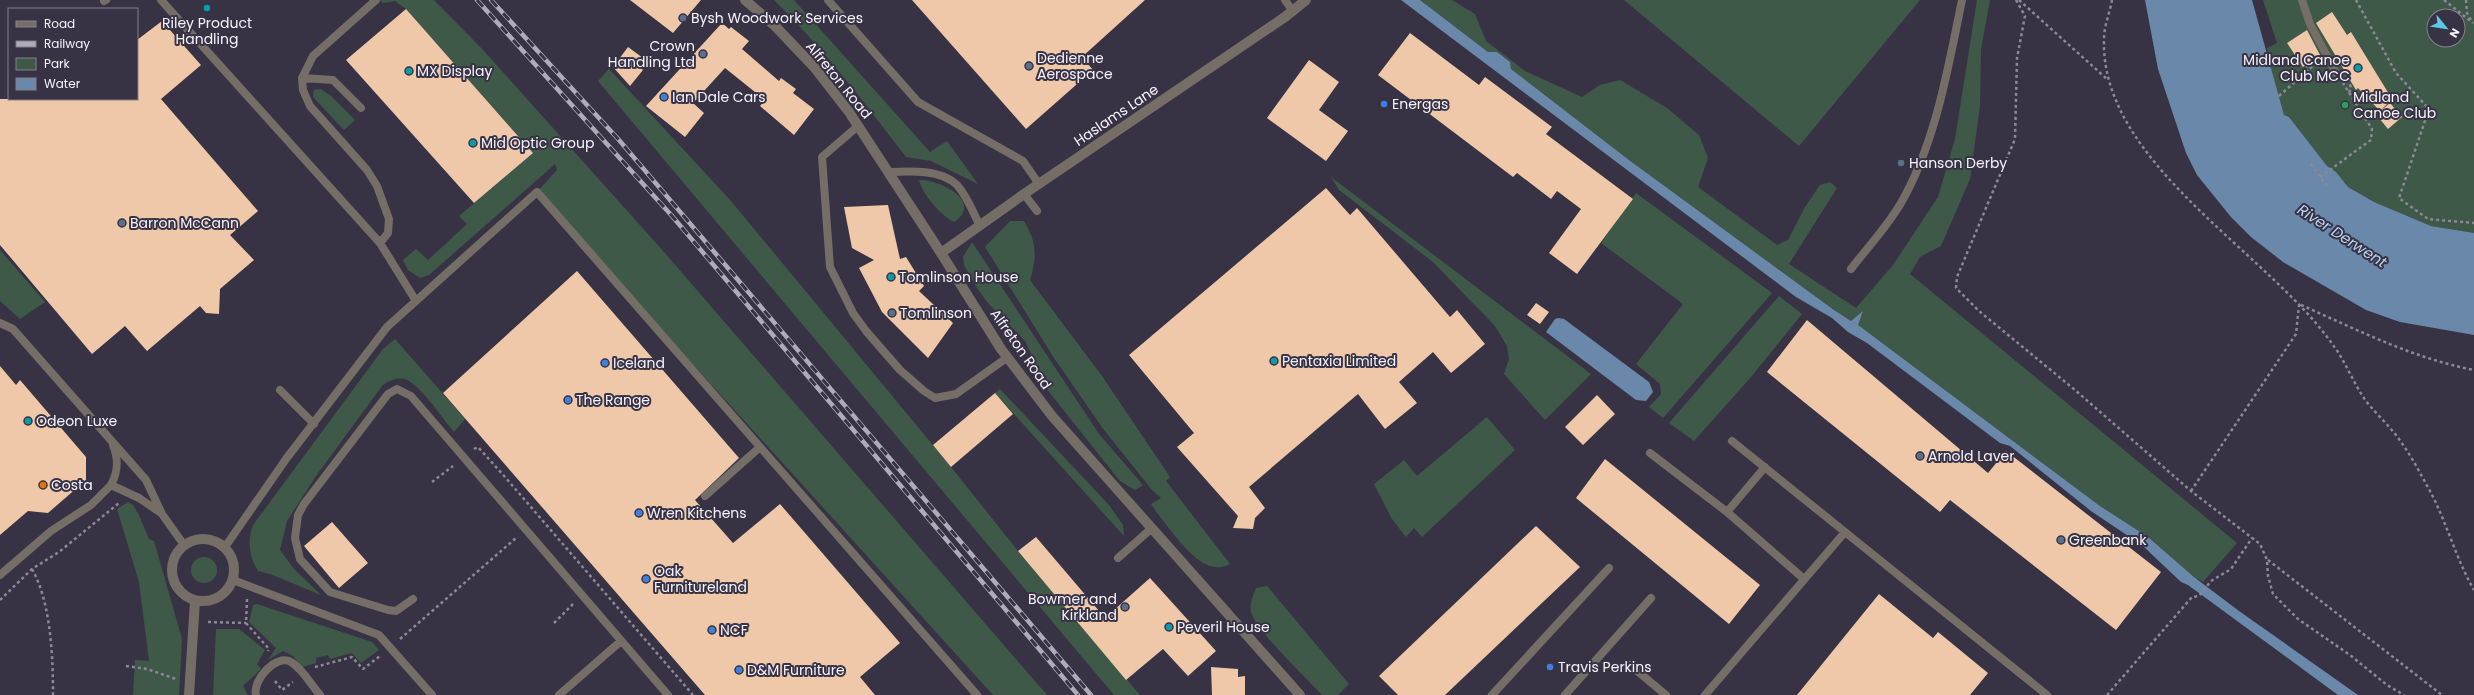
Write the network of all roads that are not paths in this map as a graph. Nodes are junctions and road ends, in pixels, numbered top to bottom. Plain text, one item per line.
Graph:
1 (161, 0) edge
2 (376, 0) edge
3 (745, 0) edge
4 (828, 0) edge
5 (1285, 0) edge
6 (1306, 0) edge
7 (1962, 0) edge
8 (2302, 0) edge
9 (1292, 10) junction
10 (2336, 73) road end
11 (302, 78) junction
12 (361, 108) dead end
13 (858, 126) junction
14 (888, 172) junction
15 (1039, 184) junction
16 (1024, 194) junction
17 (1037, 211) dead end
18 (980, 226) junction
19 (380, 243) junction
20 (942, 253) junction
21 (1851, 269) dead end
22 (416, 301) junction
23 (0, 323) edge
24 (1008, 358) junction
25 (280, 390) dead end
26 (314, 424) junction
27 (111, 441) junction
28 (1732, 441) dead end
29 (760, 447) junction
30 (1650, 453) dead end
31 (1765, 467) junction
32 (111, 485) junction
33 (705, 496) dead end
34 (1727, 512) junction
35 (162, 514) junction
36 (1152, 528) junction
37 (1845, 532) junction
38 (184, 545) junction
39 (224, 547) junction
40 (1118, 558) dead end
41 (1609, 568) dead end
42 (0, 575) edge
43 (1804, 579) junction
44 (233, 580) junction
45 (1651, 598) dead end
46 (413, 599) dead end
47 (195, 601) junction
48 (621, 641) junction
49 (1630, 665) dead end
50 (189, 695) edge
51 (256, 695) edge
52 (320, 695) edge
53 (432, 695) edge
54 (559, 695) edge
55 (668, 695) edge
56 (977, 695) edge
57 (1300, 695) edge
58 (1492, 695) edge
59 (1565, 695) edge
60 (1666, 695) edge
61 (1706, 695) edge
62 (2047, 695) edge

1 - 19 lane
2 - 11 lane
3 - 13 street, Alfreton Road
4 - 15 lane
5 - 9 lane
6 - 9 street, Haslams Lane
7 - 21 lane
8 - 10 lane
9 - 15 street, Haslams Lane
11 - 12 lane
11 - 19 lane
13 - 14 street, Alfreton Road
13 - 24 lane
14 - 18 lane
14 - 20 street, Alfreton Road
15 - 16 street, Haslams Lane
16 - 17 lane
16 - 18 street, Haslams Lane
18 - 20 street, Haslams Lane
19 - 22 lane
20 - 24 street, Alfreton Road
22 - 26 lane
22 - 29 lane
23 - 27 lane
24 - 36 street, Alfreton Road
25 - 26 lane
26 - 39 lane
27 - 32 lane
27 - 35 lane
28 - 31 lane
29 - 33 lane
29 - 56 lane
30 - 34 lane
31 - 34 lane
31 - 37 lane
32 - 35 lane
32 - 42 lane
34 - 43 lane
35 - 38 lane
36 - 40 lane
36 - 57 street, Alfreton Road
37 - 43 lane
37 - 62 lane
38 - 39 street
38 - 47 street
39 - 44 street
41 - 58 lane
43 - 61 lane
44 - 47 street
44 - 53 lane
45 - 59 lane
46 - 48 lane
47 - 50 street
48 - 54 lane
48 - 55 lane
49 - 60 lane
51 - 52 lane

